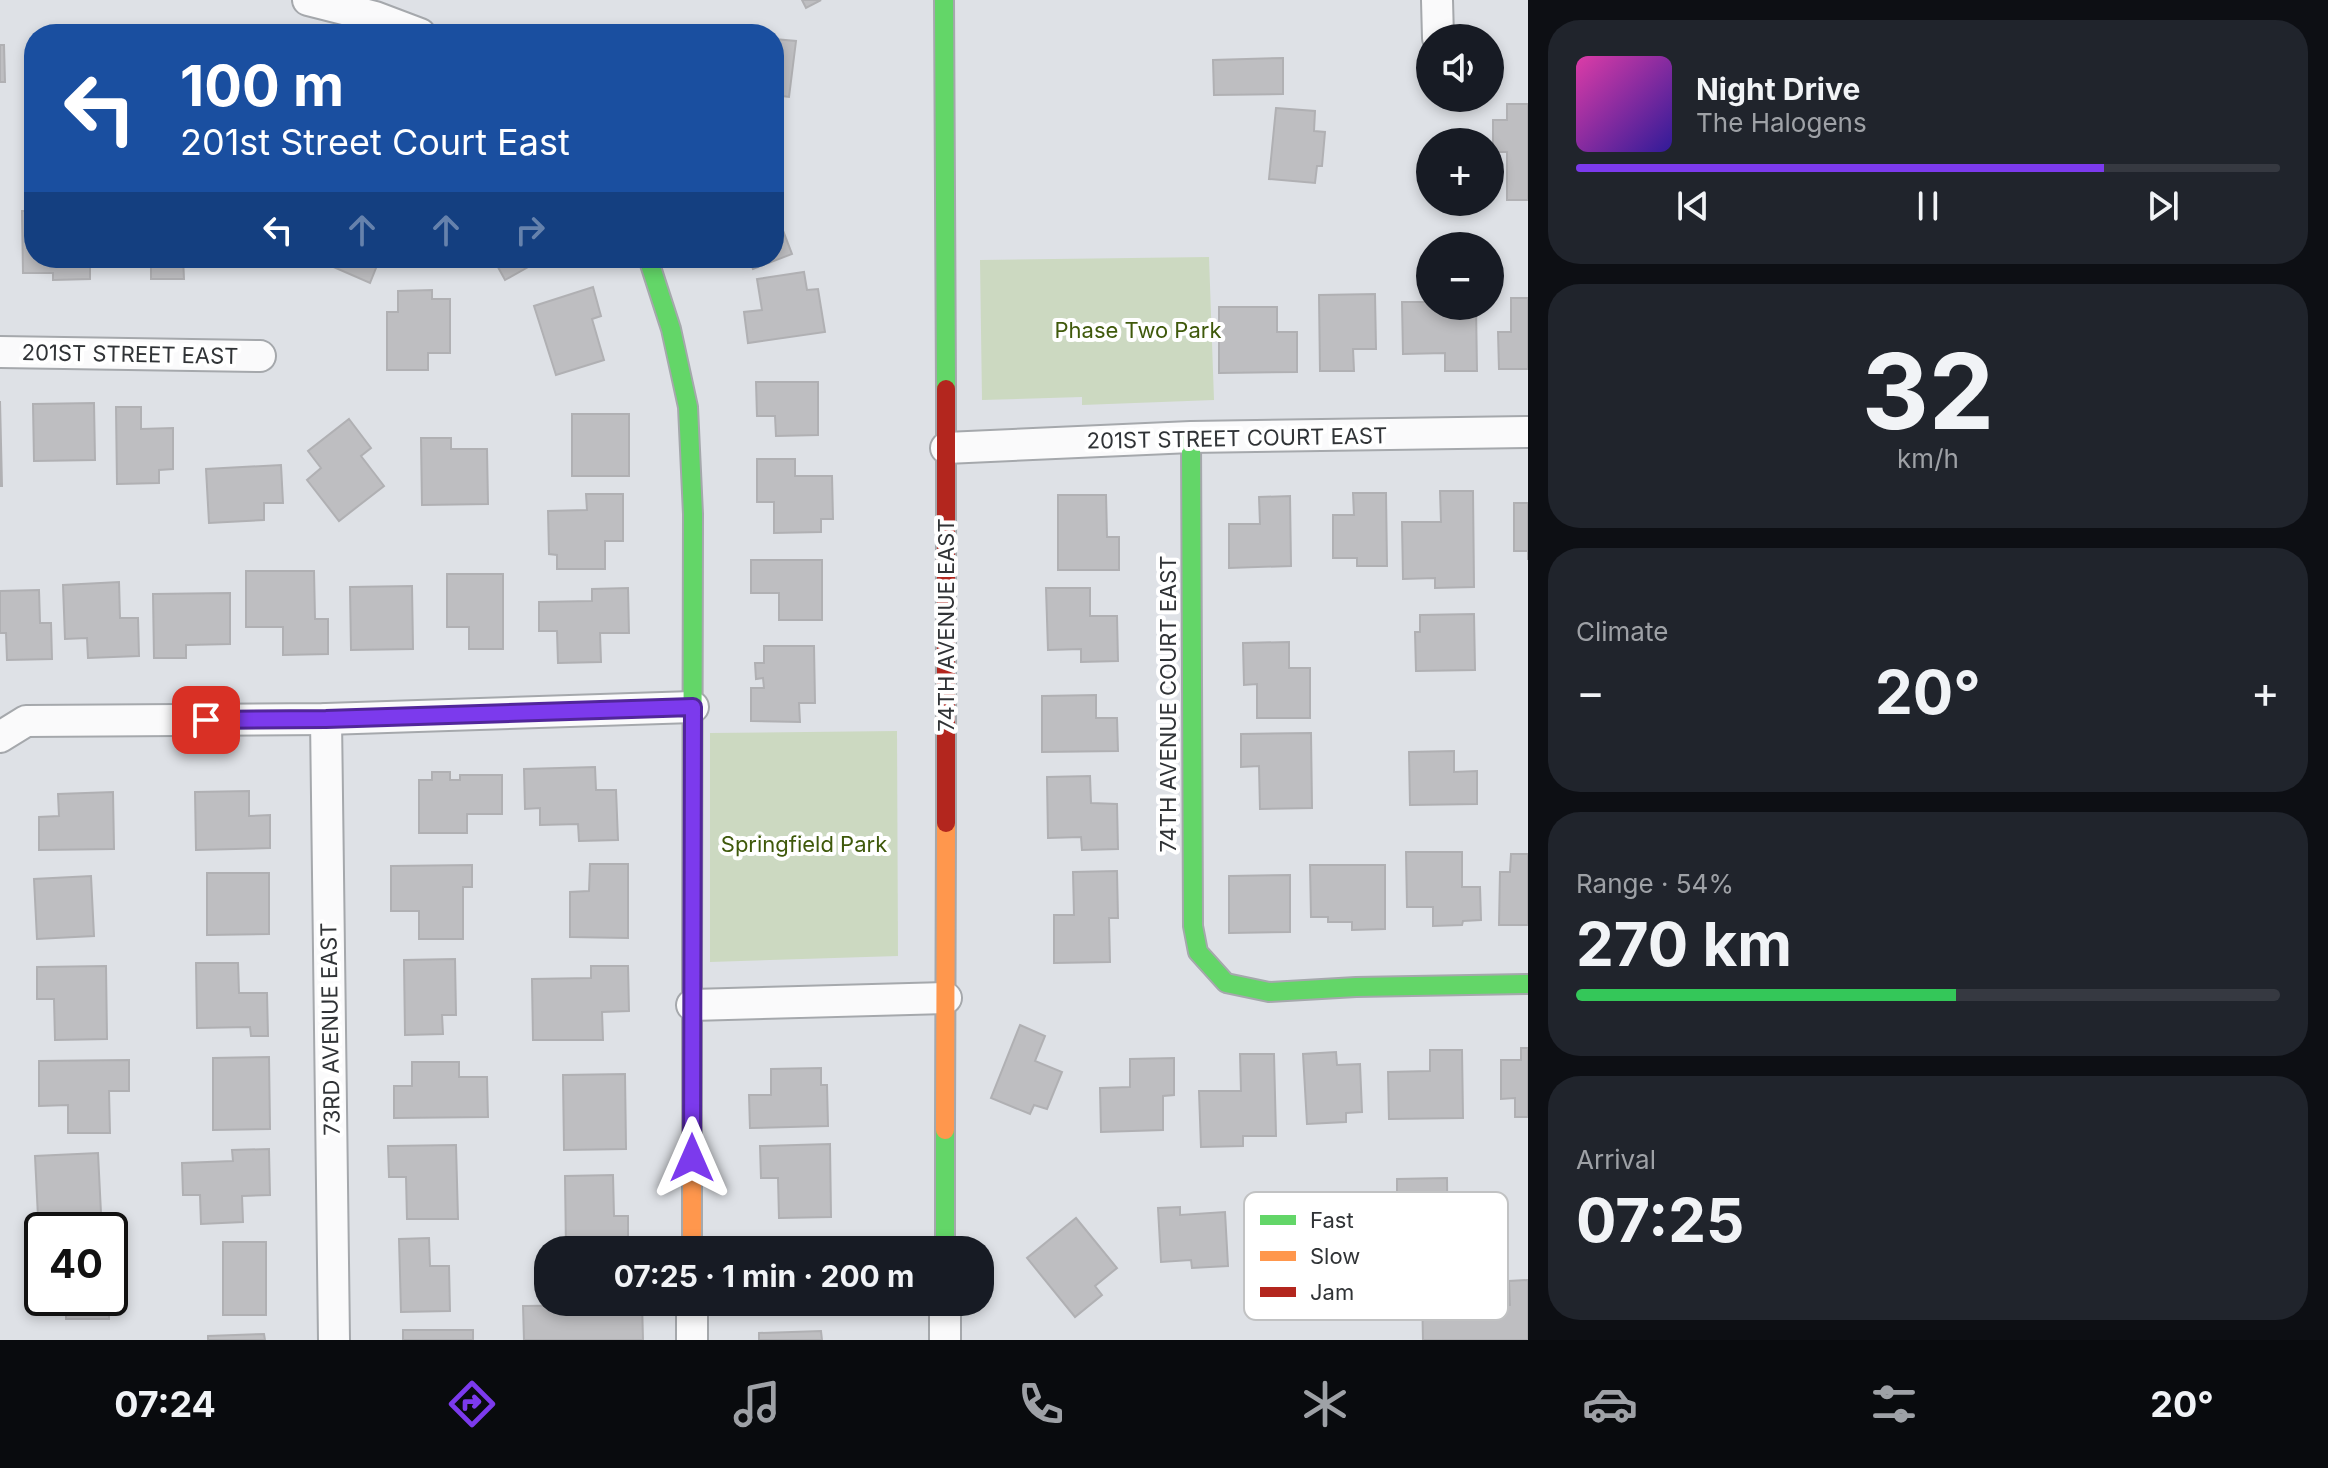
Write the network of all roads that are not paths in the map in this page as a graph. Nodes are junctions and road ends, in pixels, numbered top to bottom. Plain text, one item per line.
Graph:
1 (308, 0) edge
2 (944, 0) edge
3 (1437, 0) edge
4 (394, 24) edge
5 (1438, 24) edge
6 (651, 268) edge
7 (0, 352) edge
8 (260, 356) dead end
9 (1528, 432) edge
10 (1191, 437) junction
11 (946, 448) junction
12 (693, 707) junction
13 (326, 719) junction
14 (0, 737) edge
15 (1528, 984) edge
16 (946, 998) junction
17 (692, 1005) junction
18 (692, 1236) edge
19 (945, 1236) edge
20 (692, 1316) edge
21 (945, 1316) edge
22 (334, 1340) edge
23 (692, 1340) edge
24 (945, 1340) edge

1 - 4 street
2 - 11 street, 74TH AVENUE EAST
3 - 5 street
6 - 12 street
7 - 8 street, 201ST STREET EAST
9 - 10 street, 201ST STREET COURT EAST
10 - 11 street, 201ST STREET COURT EAST
10 - 15 street, 74TH AVENUE COURT EAST
11 - 16 street, 74TH AVENUE EAST
12 - 13 street
12 - 17 street
13 - 14 street
13 - 22 street, 73RD AVENUE EAST
16 - 17 street
16 - 19 street, 74TH AVENUE EAST
17 - 18 street
20 - 23 street
21 - 24 street

